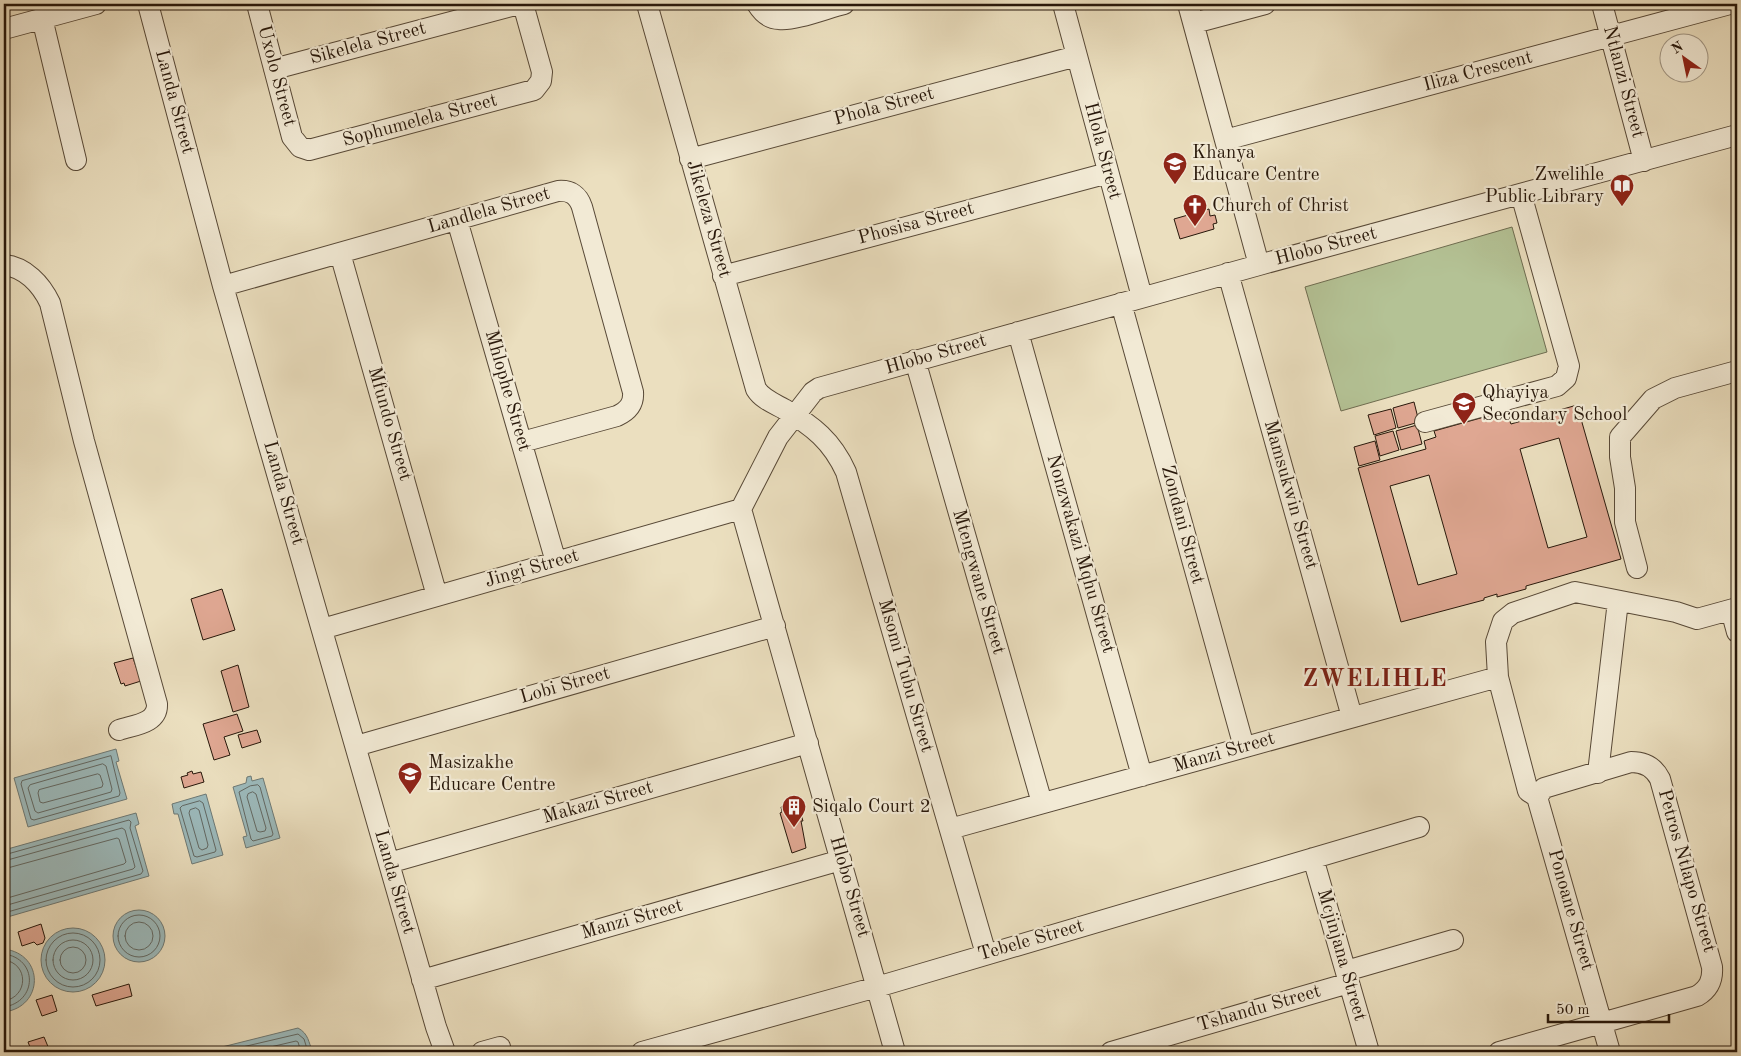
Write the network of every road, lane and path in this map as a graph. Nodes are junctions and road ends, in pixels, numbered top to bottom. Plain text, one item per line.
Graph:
1 (96, 4) edge
2 (148, 4) edge
3 (257, 4) edge
4 (519, 4) edge
5 (523, 4) edge
6 (647, 4) edge
7 (844, 4) edge
8 (1063, 4) edge
9 (1188, 4) edge
10 (1265, 4) edge
11 (1602, 4) edge
12 (1730, 4) edge
13 (762, 10) edge
14 (42, 18) junction
15 (1194, 23) junction
16 (4, 26) edge
17 (1611, 36) junction
18 (1077, 56) junction
19 (274, 69) junction
20 (1737, 135) edge
21 (1225, 140) junction
22 (300, 147) joint
23 (690, 159) junction
24 (76, 160) dead end
25 (1644, 161) junction
26 (1108, 172) junction
27 (1521, 194) junction
28 (457, 220) junction
29 (340, 253) junction
30 (4, 265) edge
31 (1259, 265) junction
32 (1228, 273) junction
33 (724, 276) junction
34 (223, 286) junction
35 (1142, 297) junction
36 (1121, 303) junction
37 (1018, 332) junction
38 (915, 360) junction
39 (1737, 371) edge
40 (794, 415) junction
41 (1425, 422) dead end
42 (522, 442) junction
43 (742, 509) junction
44 (556, 562) junction
45 (1637, 568) dead end
46 (437, 596) junction
47 (1618, 601) junction
48 (1734, 609) edge
49 (775, 626) junction
50 (322, 629) junction
51 (1737, 632) edge
52 (1498, 677) junction
53 (1352, 717) junction
54 (118, 730) dead end
55 (808, 743) junction
56 (356, 746) junction
57 (1244, 748) junction
58 (1598, 773) junction
59 (1142, 776) junction
60 (1537, 797) junction
61 (1042, 803) junction
62 (1420, 827) dead end
63 (950, 829) junction
64 (1313, 858) junction
65 (841, 860) junction
66 (389, 863) junction
67 (1453, 940) dead end
68 (986, 954) junction
69 (1348, 977) junction
70 (422, 980) junction
71 (877, 987) junction
72 (1602, 1023) junction
73 (445, 1052) edge
74 (642, 1052) edge
75 (895, 1052) edge
76 (1111, 1052) edge
77 (1369, 1052) edge
78 (1498, 1052) edge
79 (1610, 1052) edge

1 - 14 street
2 - 34 street, Landa Street
3 - 19 street, Uxolo Street
4 - 19 street, Sikelela Street
5 - 22 street, Sophumelela Street
6 - 23 street, Jikeleza Street
7 - 13 street
8 - 18 street, Hlola Street
9 - 15 street
10 - 15 street
11 - 17 street, Ntlanzi Street
12 - 17 street, Iliza Crescent
14 - 16 street
14 - 24 street
15 - 21 street
17 - 21 street, Iliza Crescent
17 - 25 street, Ntlanzi Street
18 - 23 street, Phola Street
18 - 26 street, Hlola Street
19 - 22 street, Uxolo Street
20 - 25 street, Hlobo Street
21 - 31 street
23 - 33 street, Jikeleza Street
25 - 27 street, Hlobo Street
26 - 33 street, Phosisa Street
26 - 35 street, Hlola Street
27 - 31 street, Hlobo Street
27 - 41 street
28 - 29 street, Landlela Street
28 - 42 street, Mhlophe Street
28 - 42 street, Landlela Street
29 - 34 street, Landlela Street
29 - 46 street, Mfundo Street
30 - 54 street
31 - 32 street, Hlobo Street
32 - 35 street, Hlobo Street
32 - 53 street, Mamsukwin Street
33 - 40 street, Jikeleza Street
34 - 50 street, Landa Street
35 - 36 street, Hlobo Street
36 - 37 street, Hlobo Street
36 - 57 street, Zondani Street
37 - 38 street, Hlobo Street
37 - 59 street, Nonzwakazi Mqhu Street
38 - 40 street, Hlobo Street
38 - 61 street, Mtengwane Street
39 - 45 street
40 - 43 street, Hlobo Street
40 - 63 street, Msomi Tubu Street
42 - 44 street, Mhlophe Street
43 - 44 street, Jingi Street
43 - 49 street, Hlobo Street
44 - 46 street, Jingi Street
46 - 50 street, Jingi Street
47 - 48 street, Ponoane Street
47 - 52 street, Ponoane Street
47 - 58 street
48 - 51 street
49 - 55 street, Hlobo Street
49 - 56 street, Lobi Street
50 - 56 street, Landa Street
52 - 53 street, Manzi Street
52 - 60 street, Ponoane Street
53 - 57 street, Manzi Street
55 - 65 street, Hlobo Street
55 - 66 street, Makazi Street
56 - 66 street, Landa Street
57 - 59 street, Manzi Street
58 - 60 street, Petros Ntlapo Street
58 - 72 street, Petros Ntlapo Street
59 - 61 street, Manzi Street
60 - 72 street, Ponoane Street
61 - 63 street, Manzi Street
62 - 64 street, Tebele Street
63 - 68 street, Msomi Tubu Street
64 - 68 street, Tebele Street
64 - 69 street, Mcjinjana Street
65 - 70 street, Manzi Street
65 - 71 street, Hlobo Street
66 - 70 street, Landa Street
67 - 69 street, Tshandu Street
68 - 71 street, Tebele Street
69 - 76 street, Tshandu Street
69 - 77 street, Mcjinjana Street
70 - 73 street, Landa Street
71 - 74 street, Tebele Street
71 - 75 street, Hlobo Street
72 - 78 street, Petros Ntlapo Street
72 - 79 street, Ponoane Street

